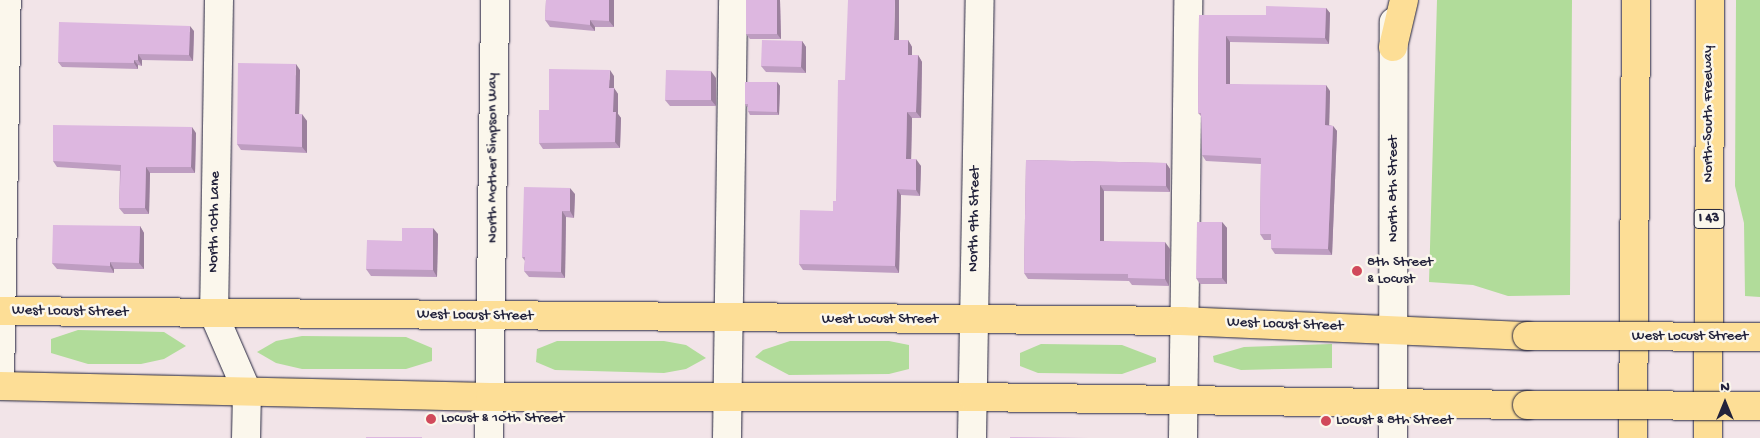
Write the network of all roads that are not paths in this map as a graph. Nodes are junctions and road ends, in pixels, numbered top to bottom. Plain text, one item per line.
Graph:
1 (7, 0) edge
2 (219, 0) edge
3 (495, 0) edge
4 (733, 0) edge
5 (980, 0) edge
6 (1188, 0) edge
7 (1394, 0) edge
8 (1404, 0) edge
9 (1636, 0) edge
10 (1710, 0) edge
11 (1393, 47) junction
12 (0, 311) edge
13 (214, 315) junction
14 (492, 316) junction
15 (729, 320) junction
16 (974, 320) junction
17 (1183, 321) junction
18 (1394, 329) junction
19 (1760, 337) edge
20 (0, 382) edge
21 (0, 386) edge
22 (247, 391) junction
23 (490, 397) junction
24 (727, 397) junction
25 (973, 397) junction
26 (1183, 401) junction
27 (1393, 403) junction
28 (1760, 406) edge
29 (246, 438) edge
30 (489, 438) edge
31 (727, 438) edge
32 (972, 438) edge
33 (1183, 438) edge
34 (1393, 438) edge
35 (1634, 438) edge
36 (1708, 438) edge

1 - 12 street
2 - 13 street, North 10th Lane
3 - 14 street, North Mother Simpson Way
4 - 15 street
5 - 16 street, North 9th Street
6 - 17 street
7 - 11 street, North 8th Street
8 - 11 main road
9 - 35 main road
10 - 36 main road, North-South Freeway / I 43
11 - 18 street, North 8th Street
12 - 13 main road, West Locust Street
12 - 20 street
13 - 14 main road, West Locust Street
13 - 22 street, North 10th Lane
14 - 15 main road, West Locust Street
14 - 23 street, North Mother Simpson Way
15 - 16 main road, West Locust Street
15 - 24 street
16 - 17 main road, West Locust Street
16 - 25 street, North 9th Street
17 - 18 main road, West Locust Street
17 - 26 street
18 - 19 main road, West Locust Street, bridge
18 - 27 street, North 8th Street
21 - 22 main road
22 - 23 main road
22 - 29 street, North 10th Lane
23 - 24 main road
23 - 30 street, North Mother Simpson Way
24 - 25 main road
24 - 31 street
25 - 26 main road
25 - 32 street, North 9th Street
26 - 27 main road
26 - 33 street
27 - 28 main road, bridge
27 - 34 street, North 8th Street

